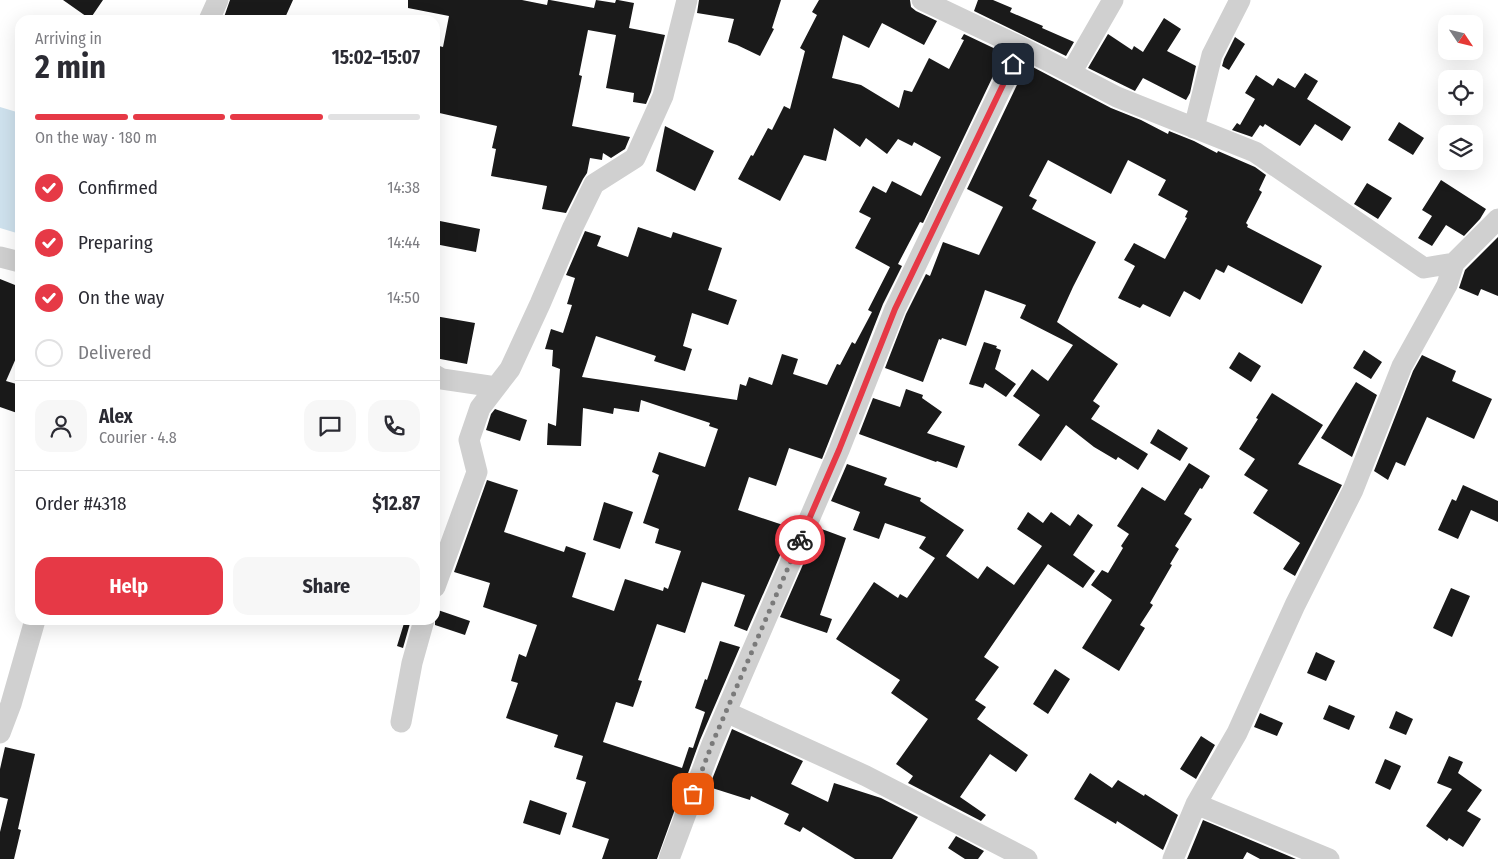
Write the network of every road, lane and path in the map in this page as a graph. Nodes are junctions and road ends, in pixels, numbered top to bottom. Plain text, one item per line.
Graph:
1 (218, 0) edge
2 (687, 0) edge
3 (922, 0) edge
4 (1113, 0) edge
5 (1240, 0) edge
6 (211, 15) edge
7 (1021, 47) junction
8 (1071, 73) junction
9 (1194, 128) junction
10 (1498, 218) edge
11 (0, 257) edge
12 (15, 261) edge
13 (1454, 264) junction
14 (440, 377) edge
15 (496, 387) junction
16 (440, 573) edge
17 (34, 625) edge
18 (423, 625) edge
19 (726, 712) junction
20 (401, 722) dead end
21 (0, 733) edge
22 (1196, 804) junction
23 (669, 859) edge
24 (1027, 859) edge
25 (1173, 859) edge
26 (1329, 859) edge

1 - 6 street
2 - 15 street
3 - 7 street
4 - 8 street
5 - 9 street
7 - 8 street
7 - 19 street
8 - 9 street
9 - 13 street
10 - 13 street
11 - 12 street
13 - 22 street
14 - 15 street
15 - 16 street
17 - 21 street
18 - 20 street
19 - 23 street
19 - 24 street
22 - 25 street
22 - 26 street

